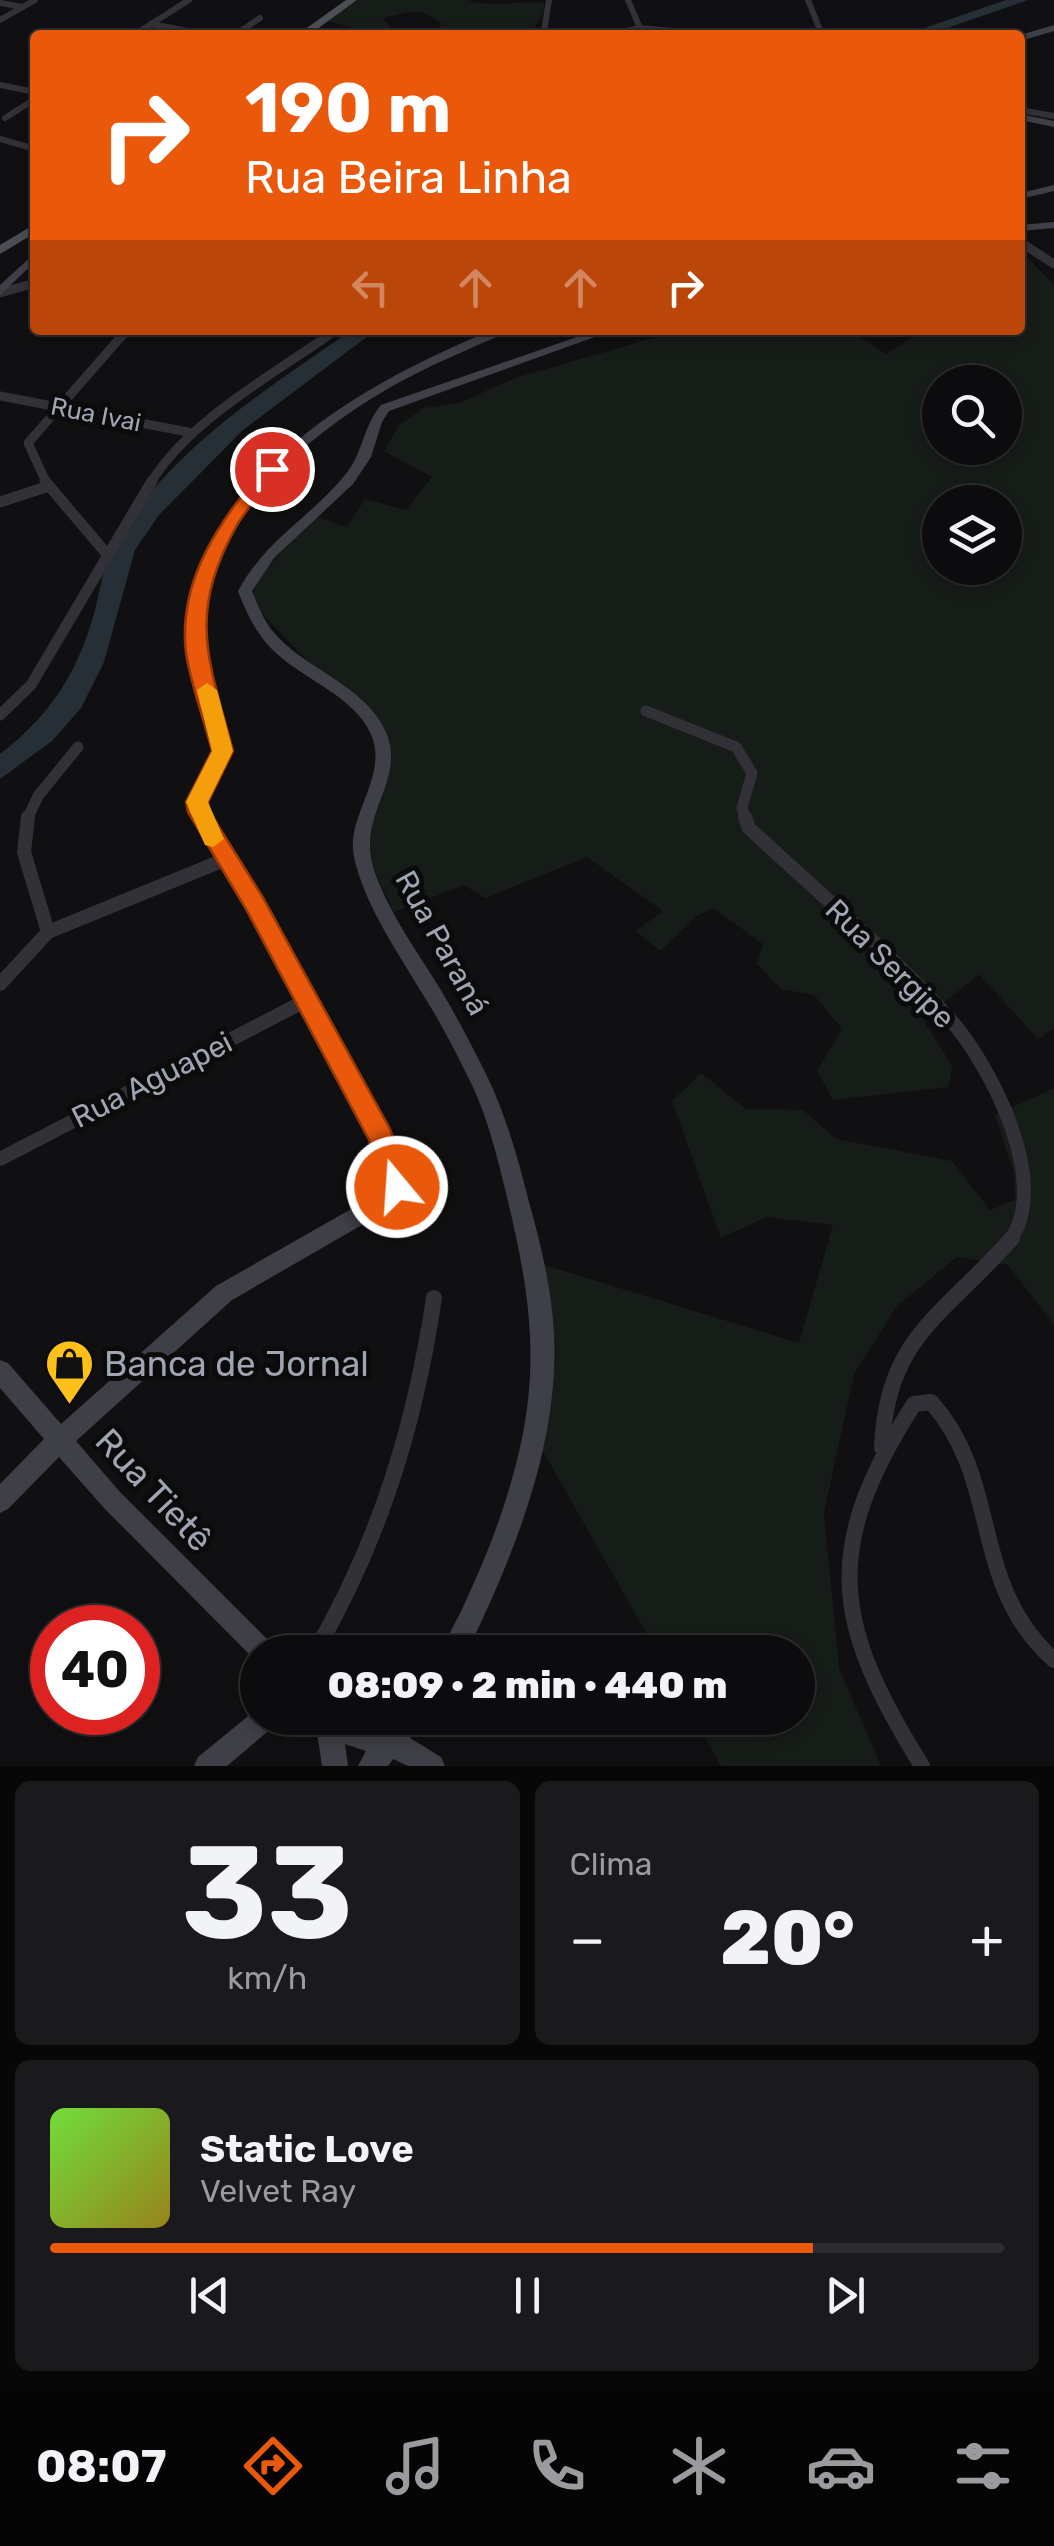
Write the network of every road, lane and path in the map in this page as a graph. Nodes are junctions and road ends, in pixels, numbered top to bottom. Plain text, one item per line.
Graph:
1 (35, 0) edge
2 (188, 0) edge
3 (342, 0) edge
4 (352, 0) edge
5 (550, 0) edge
6 (628, 0) edge
7 (808, 0) edge
8 (0, 3) edge
9 (23, 7) junction
10 (260, 18) dead end
11 (0, 20) edge
12 (151, 24) junction
13 (1054, 28) edge
14 (142, 30) edge
15 (182, 30) edge
16 (242, 30) edge
17 (300, 30) edge
18 (309, 30) edge
19 (544, 30) edge
20 (640, 30) edge
21 (820, 30) edge
22 (1025, 37) edge
23 (0, 85) edge
24 (30, 94) edge
25 (30, 100) edge
26 (1025, 115) edge
27 (6, 118) dead end
28 (1054, 120) edge
29 (0, 140) edge
30 (30, 148) edge
31 (1054, 188) edge
32 (1025, 195) edge
33 (1054, 225) edge
34 (1025, 228) edge
35 (30, 231) edge
36 (1025, 245) edge
37 (0, 250) edge
38 (30, 261) edge
39 (1054, 264) edge
40 (30, 285) edge
41 (0, 292) edge
42 (123, 335) edge
43 (329, 335) edge
44 (491, 335) edge
45 (594, 335) edge
46 (0, 396) edge
47 (57, 406) junction
48 (193, 433) junction
49 (50, 486) junction
50 (0, 502) edge
51 (106, 553) junction
52 (646, 711) dead end
53 (0, 715) edge
54 (78, 747) dead end
55 (224, 860) junction
56 (48, 932) junction
57 (0, 984) edge
58 (305, 1002) junction
59 (0, 1159) edge
60 (434, 1298) dead end
61 (0, 1371) edge
62 (60, 1440) junction
63 (882, 1448) junction
64 (0, 1501) edge
65 (245, 1635) edge
66 (325, 1635) edge
67 (463, 1635) edge
68 (1054, 1660) edge
69 (244, 1735) edge
70 (329, 1735) edge
71 (363, 1735) edge
72 (396, 1735) edge
73 (389, 1744) junction
74 (207, 1766) edge
75 (335, 1766) edge
76 (371, 1766) edge
77 (432, 1766) edge
78 (922, 1766) edge

1 - 9 street
2 - 12 street
3 - 17 main road
4 - 18 main road
5 - 19 street
6 - 20 street
7 - 21 street
8 - 9 street
9 - 11 street
10 - 16 street
12 - 14 street
12 - 15 street
13 - 22 street
23 - 24 street
25 - 27 street
26 - 28 street
29 - 30 street
31 - 32 street
33 - 34 street
35 - 37 main road
36 - 39 street
38 - 41 street
40 - 41 street
42 - 47 street
43 - 48 street
44 - 55 street
45 - 67 street, Rua Paraná
46 - 47 street, Rua Ivai
47 - 48 street, Rua Ivai
47 - 49 street
48 - 51 street
49 - 50 street
49 - 51 street
51 - 53 street
52 - 63 street, Rua Sergipe
54 - 56 street
55 - 56 street
55 - 58 street
56 - 57 street
58 - 59 street, Rua Aguapei
58 - 62 street
60 - 66 street
61 - 62 street, Rua Tietê
62 - 64 street
62 - 65 street, Rua Tietê
63 - 68 street
63 - 78 street, Rua Sergipe
69 - 74 street
70 - 75 street
71 - 73 street
72 - 73 street
73 - 76 street
73 - 77 street

